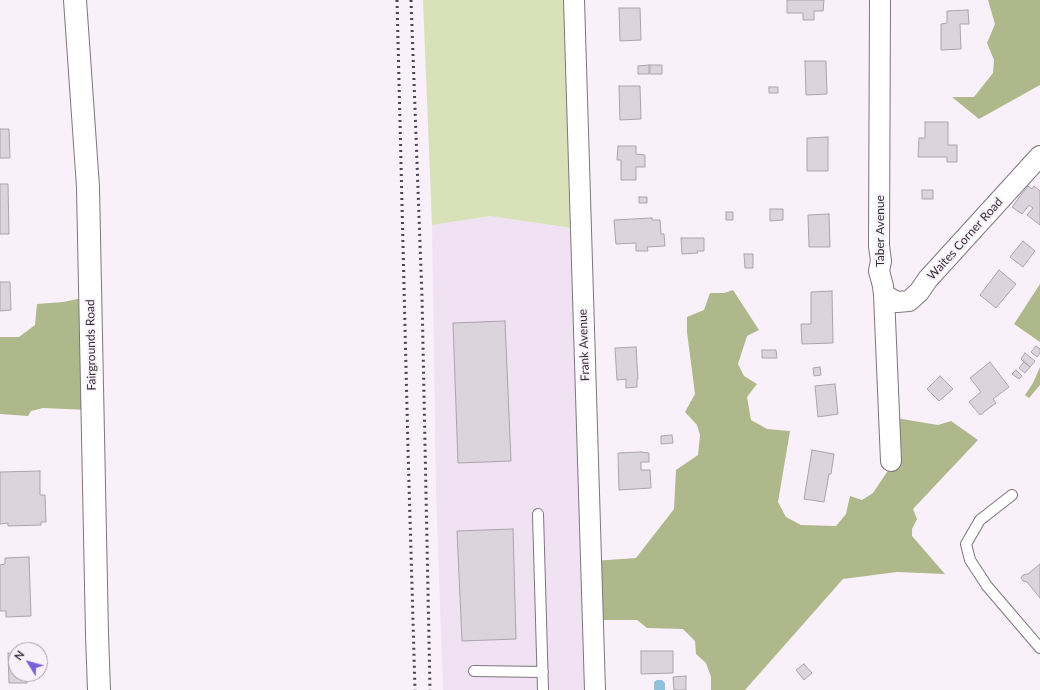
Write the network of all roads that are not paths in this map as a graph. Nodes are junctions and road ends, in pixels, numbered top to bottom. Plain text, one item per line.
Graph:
1 (75, 0) edge
2 (574, 0) edge
3 (880, 0) edge
4 (1040, 156) edge
5 (884, 295) junction
6 (891, 461) dead end
7 (1012, 495) dead end
8 (538, 514) dead end
9 (1040, 648) edge
10 (474, 672) dead end
11 (543, 672) junction
12 (99, 690) edge
13 (543, 690) edge
14 (595, 690) edge

1 - 12 street, Fairgrounds Road
2 - 14 street, Frank Avenue
3 - 5 street, Taber Avenue
4 - 5 street, Waites Corner Road
5 - 6 street, Taber Avenue
7 - 9 lane
8 - 11 lane
10 - 11 lane
11 - 13 lane

